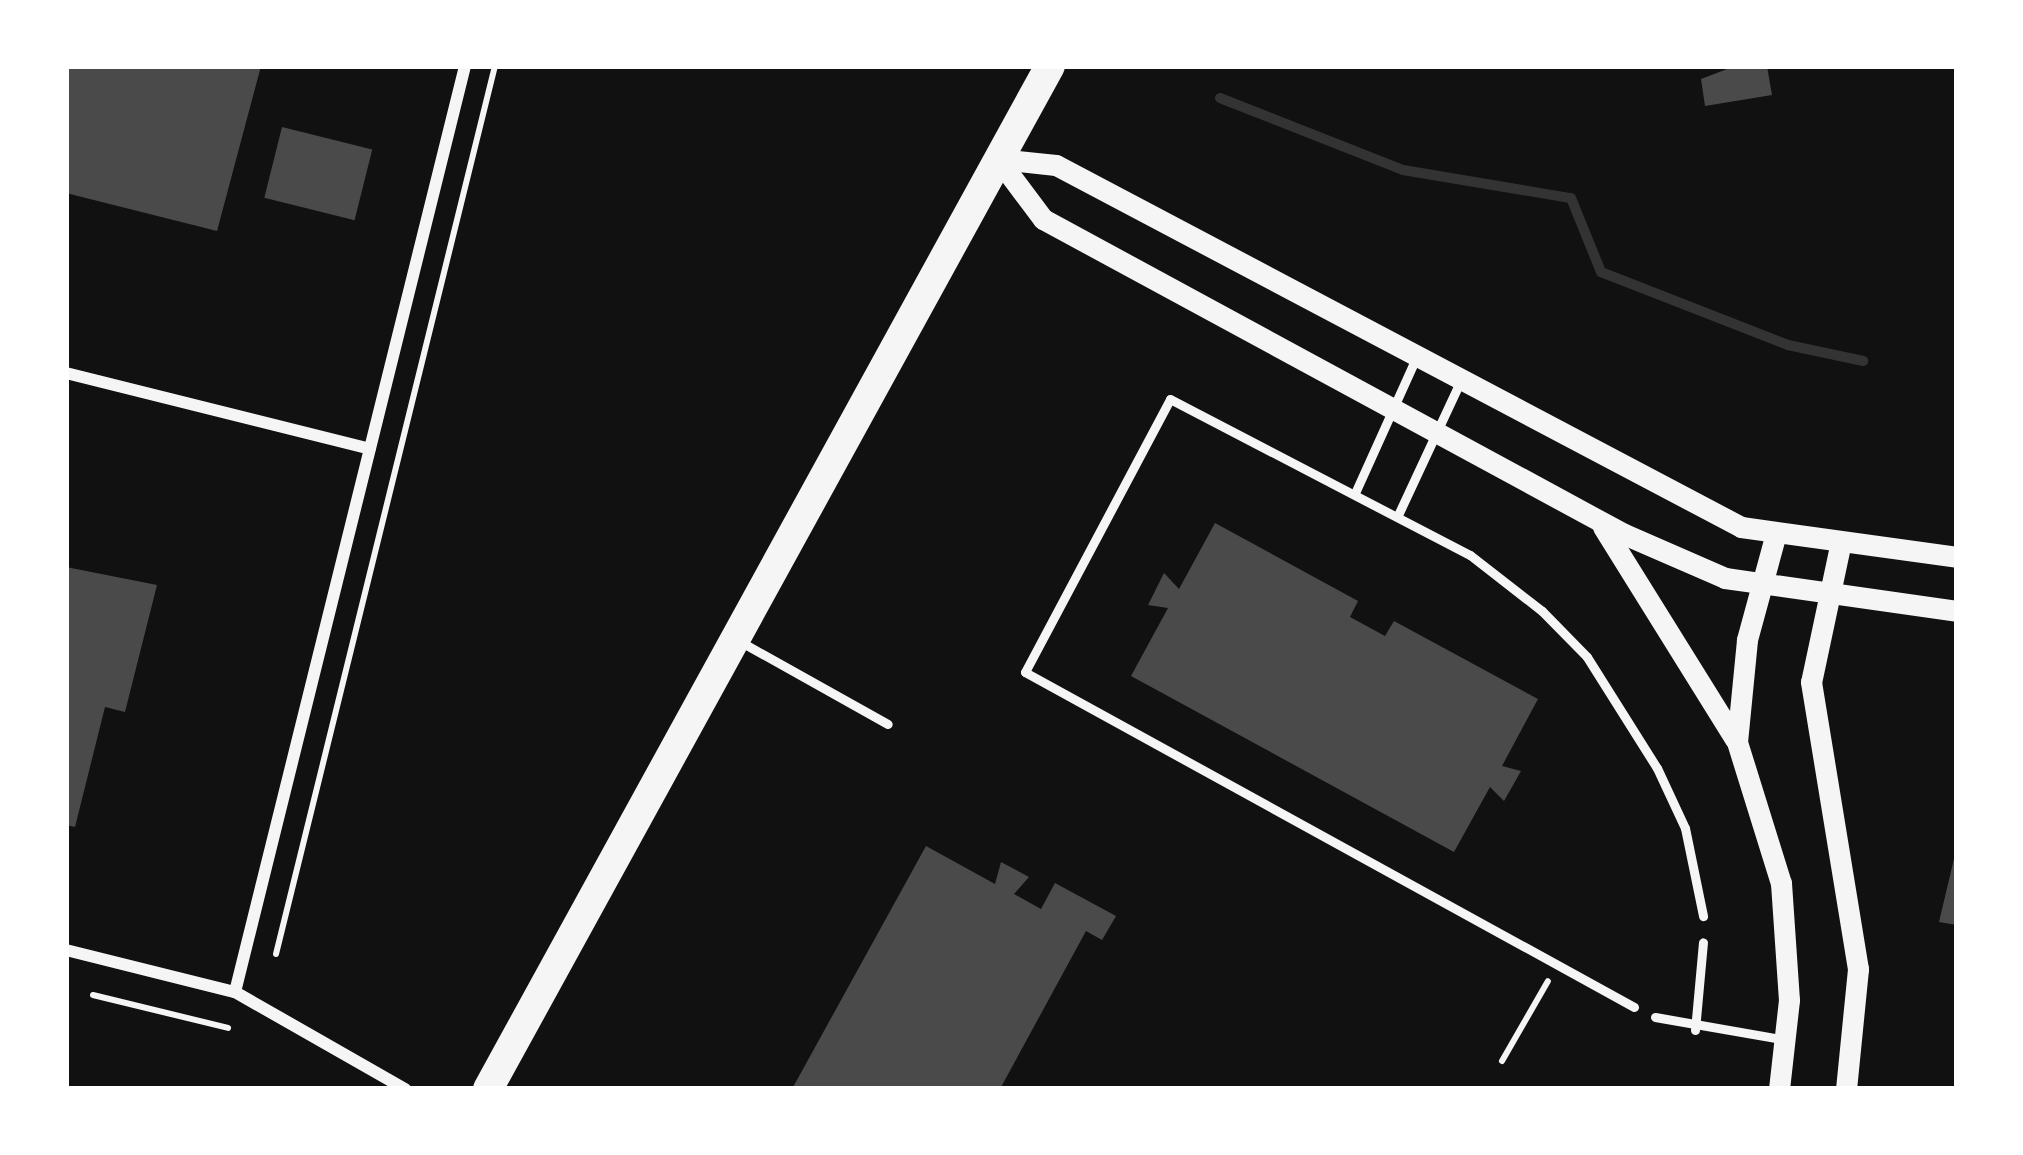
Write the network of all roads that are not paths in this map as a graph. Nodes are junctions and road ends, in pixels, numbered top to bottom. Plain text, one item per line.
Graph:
1 (465, 66) edge
2 (1050, 66) edge
3 (998, 160) junction
4 (1416, 358) junction
5 (66, 373) edge
6 (1460, 382) junction
7 (1395, 407) junction
8 (1438, 431) junction
9 (370, 448) junction
10 (1355, 493) junction
11 (1398, 515) junction
12 (1600, 521) junction
13 (1775, 533) junction
14 (1840, 546) junction
15 (1957, 557) edge
16 (1766, 586) junction
17 (1828, 598) junction
18 (1957, 611) edge
19 (739, 640) junction
20 (888, 724) dead end
21 (1737, 742) junction
22 (1702, 916) dead end
23 (1703, 942) dead end
24 (66, 950) edge
25 (235, 992) junction
26 (1634, 1007) dead end
27 (1654, 1017) dead end
28 (1695, 1030) junction
29 (1787, 1040) junction
30 (405, 1089) edge
31 (488, 1089) edge
32 (1779, 1089) edge
33 (1846, 1089) edge

1 - 9 street
2 - 3 main road
3 - 4 street
3 - 7 street
3 - 19 main road
4 - 6 street
4 - 7 lane
5 - 9 street
6 - 8 lane
6 - 13 street
7 - 8 street
7 - 10 lane
8 - 11 lane
8 - 12 street
9 - 25 street
10 - 11 lane
10 - 26 lane
11 - 22 lane
12 - 16 street
12 - 21 street
13 - 14 street
13 - 16 street
14 - 15 street
14 - 17 street
16 - 17 street
16 - 21 street
17 - 18 street
17 - 33 street
19 - 20 lane
19 - 31 main road
21 - 29 street
23 - 28 lane
24 - 25 street
25 - 30 street
27 - 28 lane
28 - 29 lane
29 - 32 street

